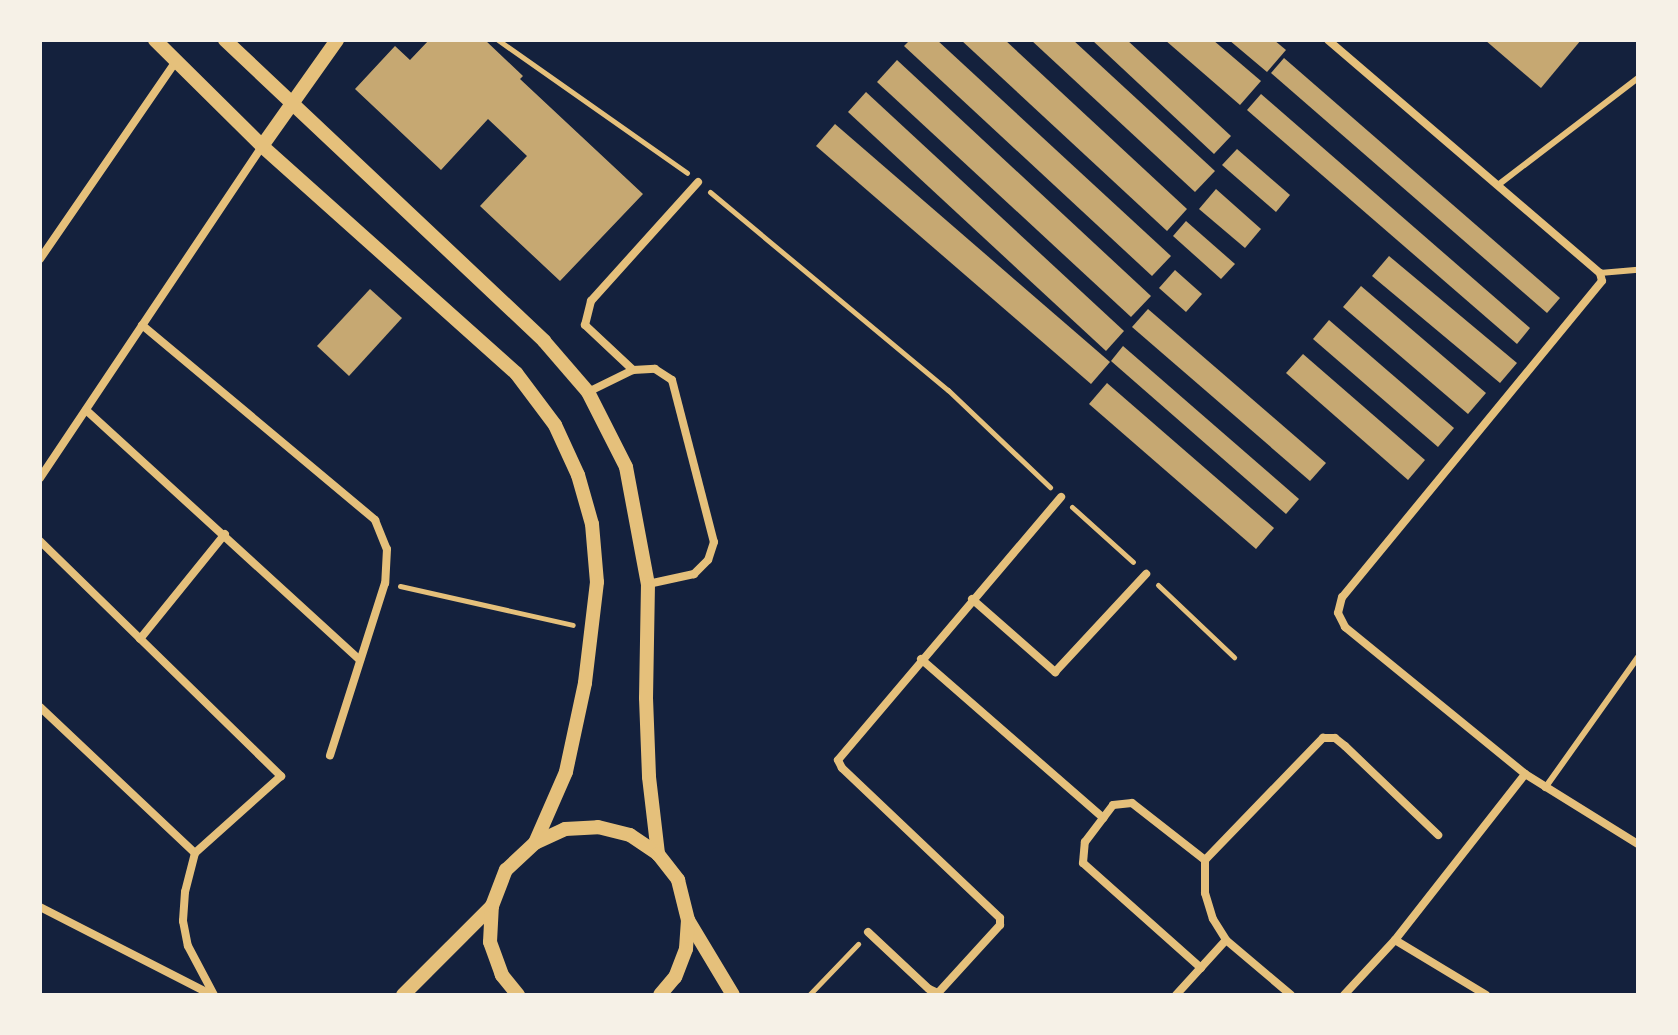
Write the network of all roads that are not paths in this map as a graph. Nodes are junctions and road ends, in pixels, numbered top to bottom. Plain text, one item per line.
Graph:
1 (155, 40) edge
2 (225, 40) edge
3 (337, 40) edge
4 (1328, 40) edge
5 (176, 61) junction
6 (1638, 78) edge
7 (293, 104) junction
8 (262, 146) junction
9 (698, 182) road end
10 (1498, 185) junction
11 (40, 259) edge
12 (1638, 270) edge
13 (1600, 273) junction
14 (142, 325) junction
15 (633, 370) junction
16 (588, 392) junction
17 (86, 410) junction
18 (40, 478) edge
19 (1061, 497) road end
20 (225, 534) junction
21 (40, 541) edge
22 (1146, 574) road end
23 (648, 584) junction
24 (972, 599) junction
25 (140, 639) junction
26 (1638, 657) edge
27 (921, 659) junction
28 (360, 660) junction
29 (40, 707) edge
30 (330, 755) dead end
31 (1525, 774) junction
32 (1545, 788) junction
33 (1103, 818) junction
34 (1438, 835) dead end
35 (535, 843) junction
36 (1638, 844) edge
37 (195, 853) junction
38 (658, 854) junction
39 (1205, 860) junction
40 (492, 906) junction
41 (40, 907) edge
42 (688, 920) junction
43 (868, 932) road end
44 (1226, 940) junction
45 (1395, 940) junction
46 (1201, 968) junction
47 (213, 995) edge
48 (403, 995) edge
49 (518, 995) edge
50 (660, 995) edge
51 (733, 995) edge
52 (1176, 995) edge
53 (1291, 995) edge
54 (1344, 995) edge
55 (1486, 995) edge

1 - 5 street
2 - 7 street
3 - 7 street
4 - 10 street
5 - 8 street
5 - 11 street
6 - 10 lane
7 - 8 street
7 - 16 street
8 - 14 street
8 - 35 street
9 - 15 street
10 - 13 street
12 - 13 lane
13 - 31 street
14 - 17 street
14 - 28 street
15 - 16 street
15 - 23 street
16 - 23 street
17 - 18 street
17 - 20 street
19 - 24 street
20 - 25 street
20 - 28 street
21 - 25 street
22 - 24 street
23 - 38 street
24 - 27 street
25 - 37 street
26 - 32 lane
27 - 33 street
27 - 43 street
28 - 30 street
29 - 37 street
31 - 32 street
31 - 45 street
32 - 36 street
33 - 39 street
33 - 46 street
34 - 39 street
35 - 38 street
35 - 40 street
37 - 47 street
38 - 42 street
39 - 44 street
40 - 48 street
40 - 49 street
41 - 47 street
42 - 50 street
42 - 51 street
44 - 46 street
44 - 53 street
45 - 54 street
45 - 55 street
46 - 52 street

